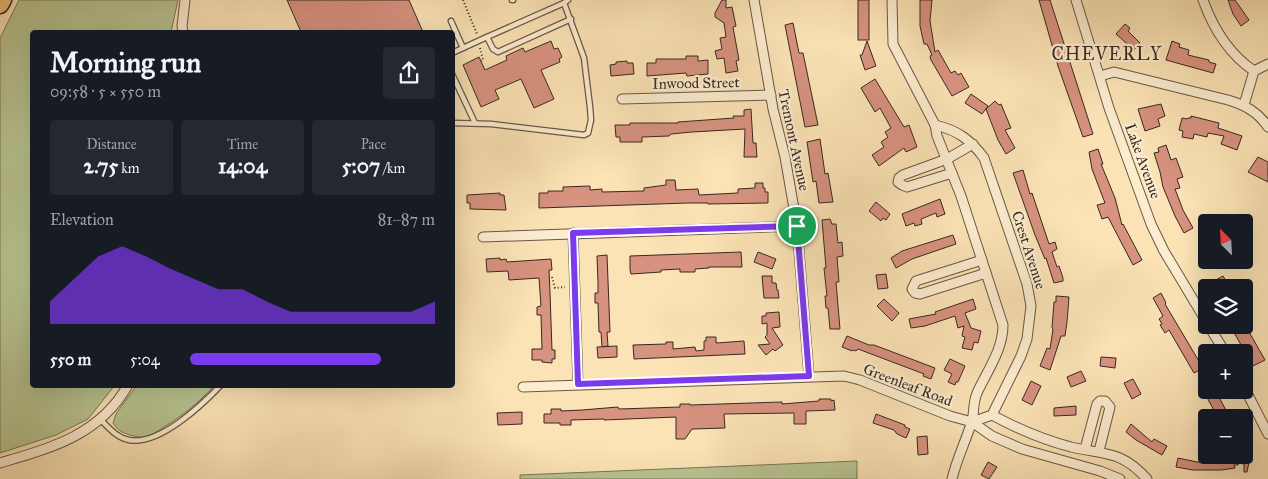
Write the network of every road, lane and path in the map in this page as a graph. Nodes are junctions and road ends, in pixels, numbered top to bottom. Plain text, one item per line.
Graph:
1 (3, 0) edge
2 (185, 0) edge
3 (463, 0) edge
4 (754, 0) edge
5 (892, 0) edge
6 (1076, 0) edge
7 (1202, 0) edge
8 (566, 1) edge
9 (0, 5) edge
10 (571, 20) junction
11 (451, 21) dead end
12 (183, 30) edge
13 (488, 38) junction
14 (479, 41) junction
15 (463, 48) junction
16 (455, 52) edge
17 (481, 61) dead end
18 (1268, 64) edge
19 (1254, 71) junction
20 (1100, 76) junction
21 (455, 80) edge
22 (771, 95) junction
23 (622, 99) dead end
24 (1244, 105) junction
25 (455, 123) edge
26 (475, 123) junction
27 (935, 125) junction
28 (1268, 127) edge
29 (973, 144) junction
30 (946, 160) junction
31 (952, 173) junction
32 (797, 226) junction
33 (573, 233) junction
34 (482, 237) dead end
35 (982, 260) junction
36 (986, 273) junction
37 (552, 278) dead end
38 (565, 287) dead end
39 (1198, 307) edge
40 (809, 376) junction
41 (578, 384) junction
42 (523, 387) dead end
43 (126, 388) edge
44 (218, 388) edge
45 (1250, 399) edge
46 (992, 415) junction
47 (101, 420) junction
48 (972, 422) junction
49 (1268, 434) edge
50 (1085, 448) junction
51 (1099, 451) junction
52 (0, 463) edge
53 (952, 479) edge
54 (1120, 479) edge
55 (1147, 479) edge

1 - 9 highway
2 - 12 street
3 - 14 path
4 - 22 street, Tremont Avenue
5 - 27 street
6 - 20 street, Lake Avenue
7 - 19 street
8 - 10 lane
8 - 13 lane
10 - 13 lane
10 - 26 lane
11 - 15 lane
13 - 14 lane
14 - 15 lane
14 - 17 path
15 - 16 lane
18 - 19 street
19 - 24 street
20 - 24 street
20 - 39 street, Lake Avenue
21 - 26 lane
22 - 23 street, Inwood Street
22 - 32 street, Tremont Avenue
24 - 28 street
25 - 26 lane
27 - 29 street, Crest Avenue
27 - 30 street
29 - 30 street
29 - 46 street, Crest Avenue
30 - 31 street
30 - 31 street
31 - 35 street
32 - 33 street
32 - 40 street, Tremont Avenue
33 - 34 street
33 - 41 street
35 - 36 street
35 - 36 street
36 - 48 street
37 - 38 path
40 - 41 street, Greenleaf Road
40 - 48 street, Greenleaf Road
41 - 42 street, Greenleaf Road
43 - 47 street
44 - 47 lane
45 - 49 street
46 - 48 street
46 - 50 street
47 - 52 street
48 - 53 street
48 - 54 street, Greenleaf Road
50 - 51 street
50 - 51 street
51 - 55 street

